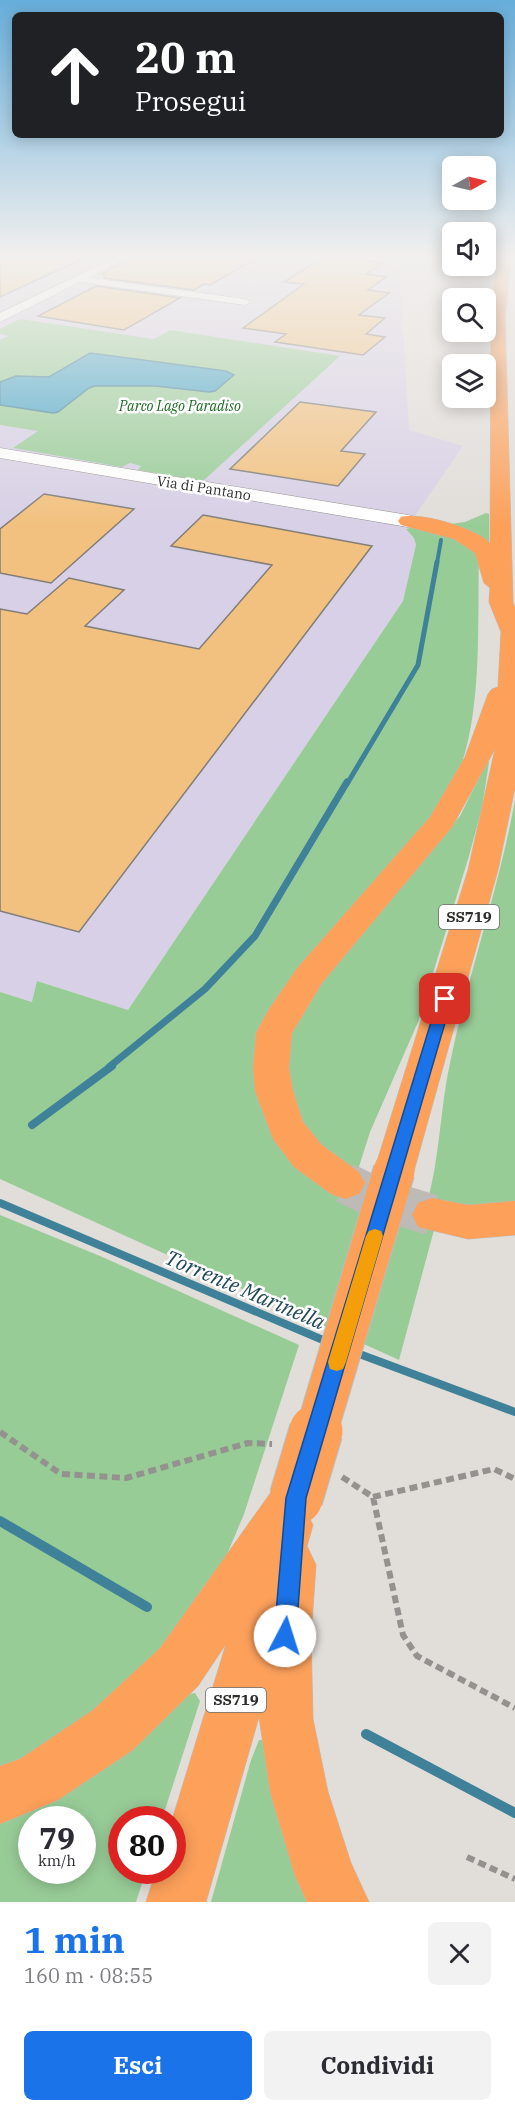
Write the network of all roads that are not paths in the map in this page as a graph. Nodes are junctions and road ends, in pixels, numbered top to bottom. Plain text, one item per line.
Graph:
1 (506, 348) edge
2 (0, 453) edge
3 (500, 485) junction
4 (408, 521) junction
5 (501, 602) junction
6 (514, 646) edge
7 (345, 1183) tunnel mouth
8 (432, 1215) tunnel mouth
9 (515, 1218) edge
10 (296, 1498) junction
11 (0, 1795) edge
12 (176, 1902) edge
13 (339, 1902) edge

1 - 3 highway, SS719
2 - 4 street, Via di Pantano
3 - 4 highway
3 - 5 highway, SS719
4 - 5 highway
5 - 6 highway, SS719
6 - 7 highway
6 - 10 highway, SS719, bridge
8 - 9 highway
10 - 11 highway
10 - 12 highway, SS719
10 - 13 highway

